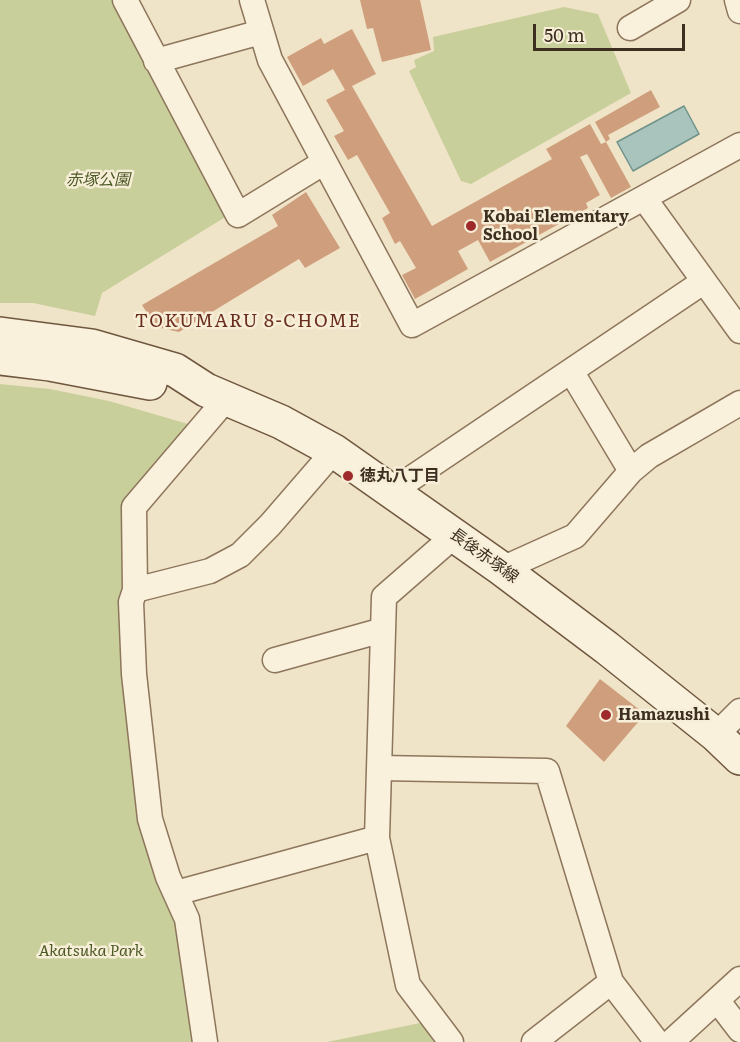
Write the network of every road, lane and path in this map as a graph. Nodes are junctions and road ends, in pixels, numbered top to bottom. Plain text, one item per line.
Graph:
1 (125, 0) edge
2 (252, 0) edge
3 (678, 0) edge
4 (737, 0) edge
5 (740, 11) edge
6 (630, 28) dead end
7 (261, 32) junction
8 (156, 61) junction
9 (740, 146) edge
10 (323, 163) junction
11 (644, 198) junction
12 (703, 282) junction
13 (740, 331) edge
14 (0, 334) edge
15 (0, 358) edge
16 (571, 371) junction
17 (216, 394) junction
18 (740, 403) edge
19 (334, 451) junction
20 (631, 471) junction
21 (394, 490) junction
22 (455, 535) junction
23 (502, 569) junction
24 (135, 590) junction
25 (383, 630) junction
26 (275, 660) dead end
27 (740, 711) edge
28 (716, 735) junction
29 (740, 758) edge
30 (380, 768) junction
31 (377, 838) junction
32 (176, 892) junction
33 (740, 979) edge
34 (611, 982) junction
35 (717, 1000) junction
36 (740, 1030) edge
37 (205, 1042) edge
38 (451, 1042) edge
39 (534, 1042) edge
40 (657, 1042) edge
41 (671, 1042) edge

1 - 8 street
2 - 7 street
3 - 6 street
4 - 5 street
7 - 8 street
7 - 10 street
8 - 10 street
9 - 11 street
10 - 11 street
11 - 12 street
12 - 13 street
12 - 16 street
14 - 17 main road, 長後赤塚線
15 - 17 main road, 長後赤塚線
16 - 20 street
16 - 21 street
17 - 19 main road, 長後赤塚線
17 - 24 street
18 - 20 street
19 - 21 main road, 長後赤塚線
19 - 24 street
20 - 23 street
21 - 22 main road, 長後赤塚線
22 - 23 main road, 長後赤塚線
22 - 25 street
23 - 28 main road, 長後赤塚線
24 - 32 street
25 - 26 street
25 - 30 street
27 - 28 street
28 - 29 main road, 長後赤塚線
30 - 31 street
30 - 34 street
31 - 32 street
31 - 38 street
32 - 37 street
33 - 35 street
34 - 39 street
34 - 40 street
35 - 36 street
35 - 41 street

